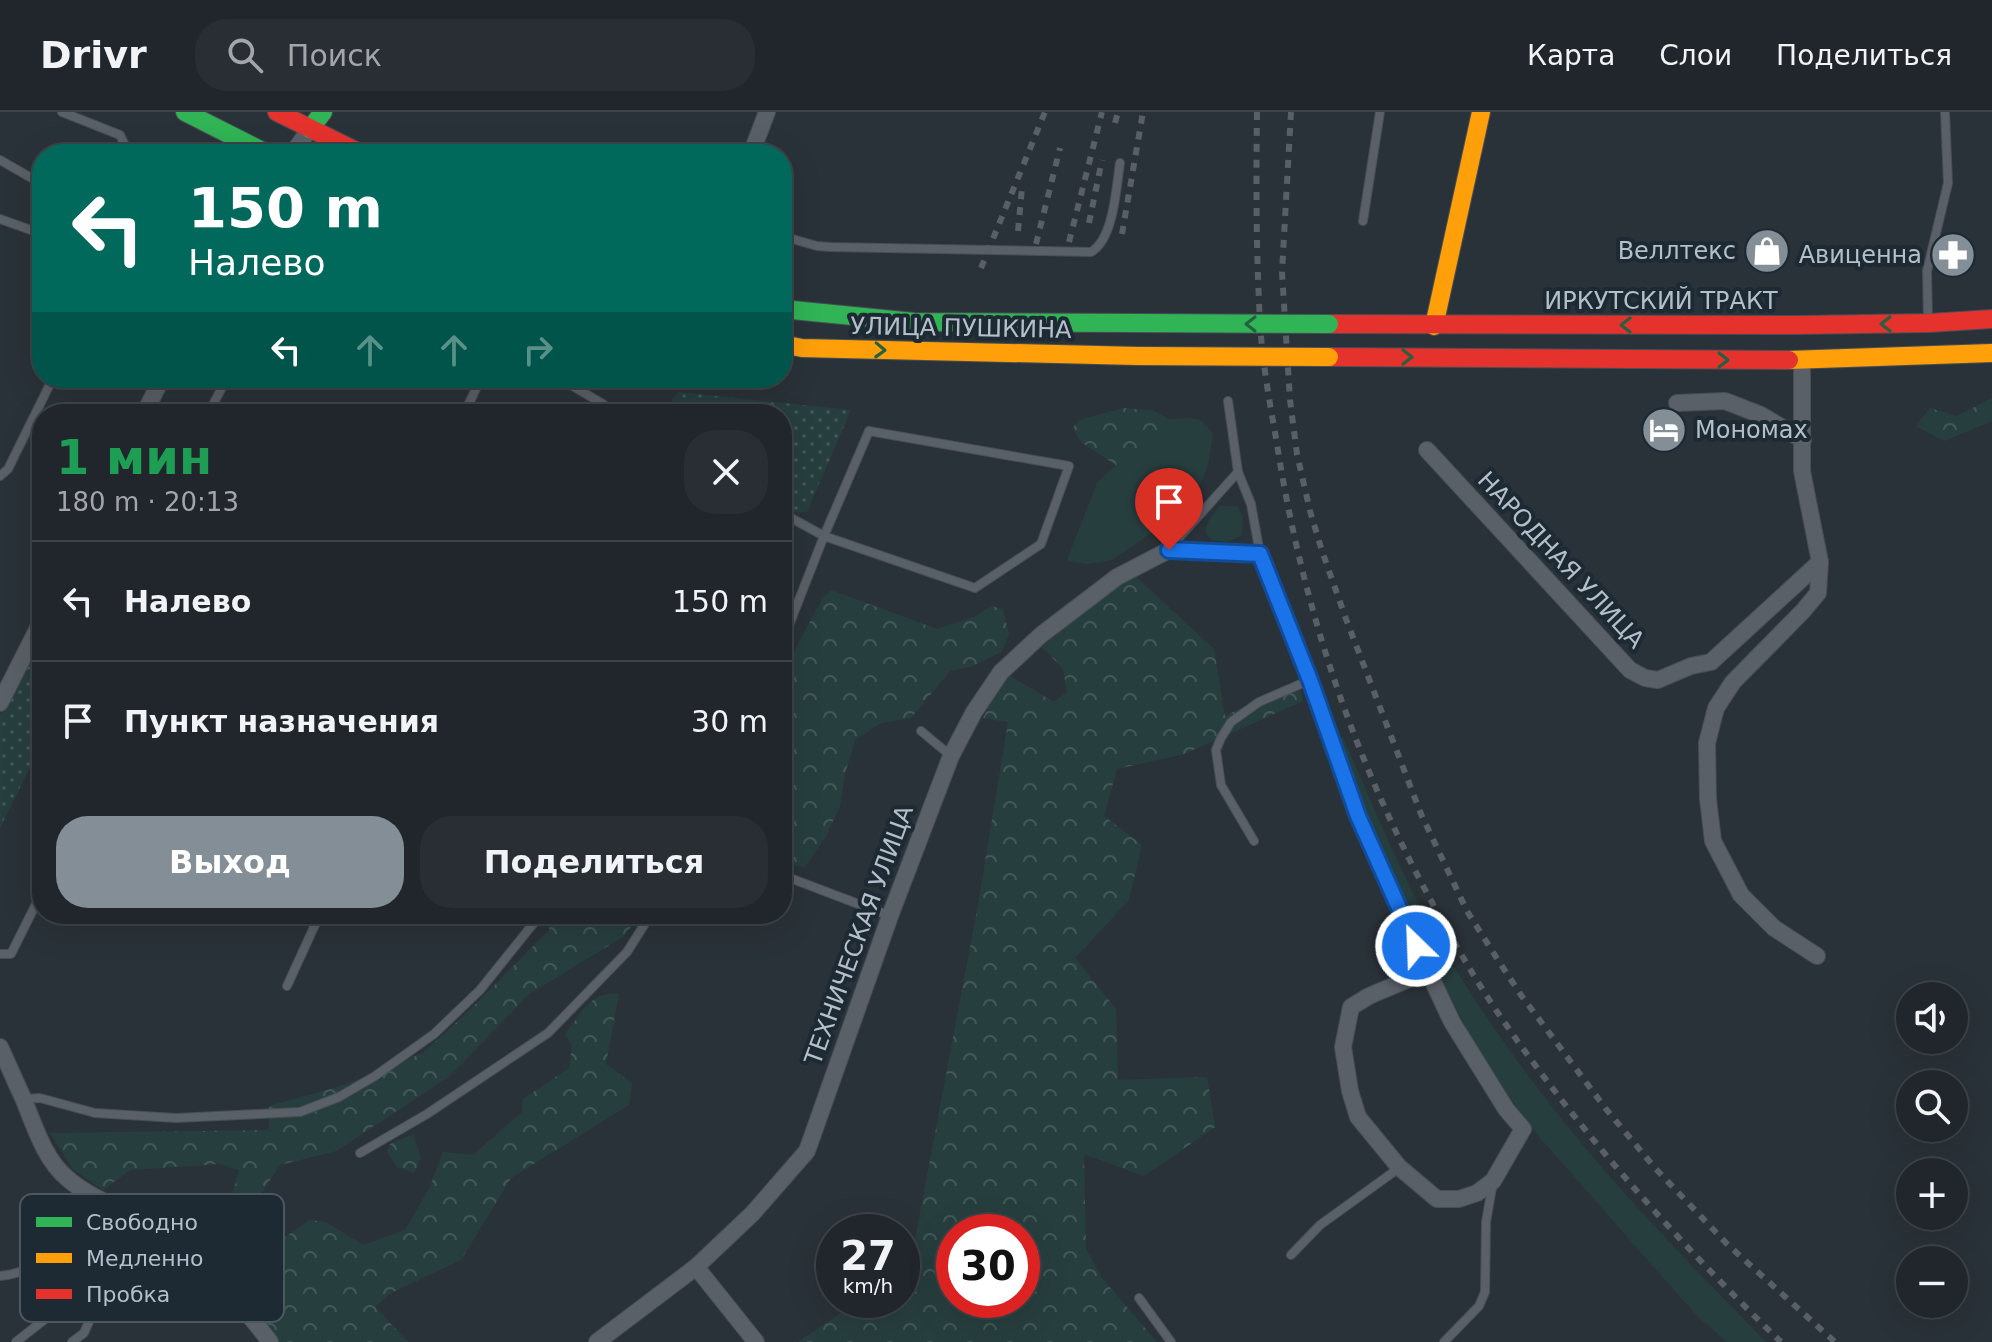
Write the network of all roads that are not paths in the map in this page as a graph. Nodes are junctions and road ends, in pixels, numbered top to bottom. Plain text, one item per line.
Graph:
1 (62, 112) edge
2 (185, 112) edge
3 (277, 112) edge
4 (323, 112) edge
5 (767, 112) edge
6 (1380, 112) edge
7 (1481, 112) edge
8 (1945, 112) edge
9 (310, 129) junction
10 (124, 144) edge
11 (248, 144) edge
12 (299, 144) edge
13 (341, 144) edge
14 (755, 144) edge
15 (0, 160) edge
16 (1120, 163) dead end
17 (32, 178) edge
18 (0, 219) edge
19 (1363, 221) dead end
20 (32, 230) edge
21 (792, 239) edge
22 (792, 310) edge
23 (1992, 319) edge
24 (1929, 323) junction
25 (1329, 324) joint
26 (1434, 326) junction
27 (792, 346) edge
28 (1992, 353) edge
29 (1802, 360) junction
30 (576, 388) edge
31 (1228, 401) dead end
32 (1677, 403) dead end
33 (603, 404) edge
34 (32, 420) edge
35 (1803, 440) junction
36 (1427, 450) dead end
37 (1238, 472) junction
38 (0, 476) edge
39 (792, 518) edge
40 (824, 536) junction
41 (1169, 550) junction
42 (1260, 554) junction
43 (1820, 562) junction
44 (792, 618) edge
45 (32, 640) edge
46 (1310, 680) junction
47 (0, 703) edge
48 (921, 731) dead end
49 (951, 756) junction
50 (1254, 841) dead end
51 (792, 879) edge
52 (32, 912) edge
53 (890, 916) junction
54 (315, 924) edge
55 (533, 924) edge
56 (645, 924) edge
57 (0, 954) edge
58 (1817, 956) dead end
59 (1428, 971) junction
60 (287, 986) dead end
61 (0, 1047) edge
62 (23, 1099) junction
63 (360, 1153) dead end
64 (1399, 1167) junction
65 (1493, 1181) junction
66 (90, 1194) edge
67 (1291, 1255) dead end
68 (696, 1267) junction
69 (20, 1271) edge
70 (0, 1276) edge
71 (1139, 1298) dead end
72 (41, 1322) edge
73 (89, 1322) edge
74 (254, 1322) edge
75 (16, 1342) edge
76 (72, 1342) edge
77 (270, 1342) edge
78 (597, 1342) edge
79 (756, 1342) edge
80 (1171, 1342) edge
81 (1444, 1342) edge

1 - 10 lane
2 - 11 main road
3 - 9 main road
4 - 9 main road
5 - 14 street
6 - 19 lane
7 - 26 main road
8 - 24 lane
9 - 12 street
9 - 13 main road
15 - 17 lane
16 - 21 lane
18 - 20 lane
25 -> 22 main road, УЛИЦА ПУШКИНА, bridge
23 - 24 main road, ИРКУТСКИЙ ТРАКТ
24 -> 26 main road, ИРКУТСКИЙ ТРАКТ
25 - 26 main road, ИРКУТСКИЙ ТРАКТ
27 -> 29 main road, УЛИЦА ПУШКИНА, bridge
28 - 29 main road
29 - 35 street
30 - 33 lane
31 - 37 lane
32 - 35 street
34 - 38 lane
35 - 43 street
36 - 43 street, НАРОДНАЯ УЛИЦА
37 - 41 lane
37 - 42 lane
39 - 40 lane
40 - 40 lane
40 - 44 lane
41 - 42 street
41 - 49 street, ТЕХНИЧЕСКАЯ УЛИЦА
42 - 46 street
43 - 58 street
45 - 47 street
46 - 50 lane
46 - 59 street
48 - 49 lane
49 - 53 street, ТЕХНИЧЕСКАЯ УЛИЦА
51 - 53 lane
52 - 57 lane
53 - 68 street, ТЕХНИЧЕСКАЯ УЛИЦА
54 - 60 lane
55 - 62 lane
56 - 63 lane
59 - 64 street
59 - 65 street
61 - 62 street
62 - 66 street
64 - 65 street
64 - 67 lane
65 - 81 lane
68 - 78 street, ТЕХНИЧЕСКАЯ УЛИЦА
68 - 79 street
69 - 70 lane
71 - 80 lane
72 - 75 lane
73 - 76 lane
74 - 77 street

